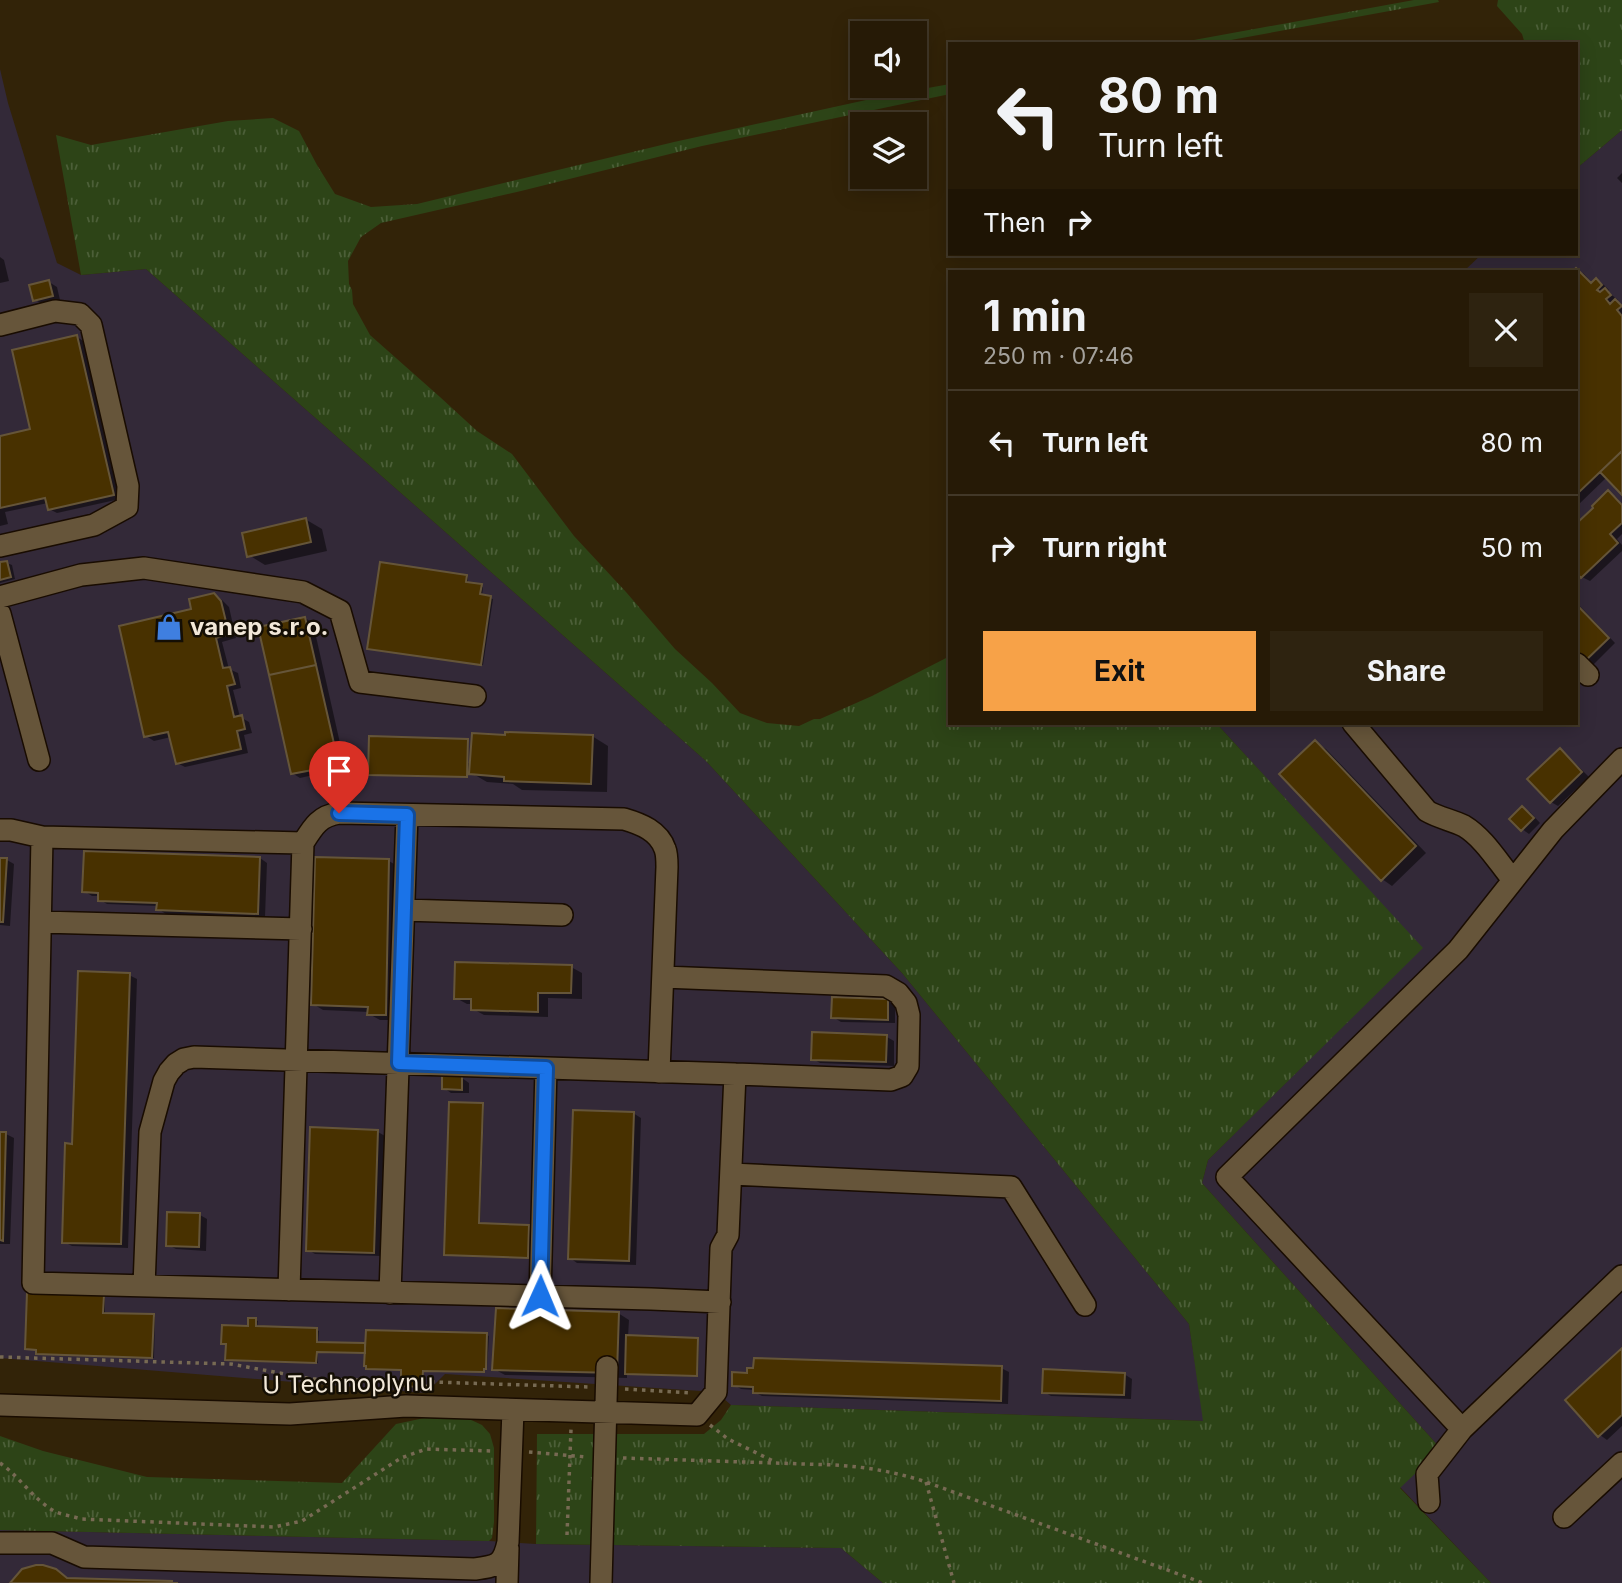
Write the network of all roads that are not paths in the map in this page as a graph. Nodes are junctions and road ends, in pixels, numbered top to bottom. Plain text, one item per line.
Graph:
1 (0, 325) edge
2 (0, 546) edge
3 (0, 597) edge
4 (0, 614) edge
5 (475, 696) dead end
6 (1355, 725) edge
7 (39, 760) dead end
8 (1622, 760) edge
9 (407, 815) junction
10 (0, 830) edge
11 (42, 836) junction
12 (303, 843) junction
13 (1513, 880) junction
14 (404, 910) junction
15 (562, 915) dead end
16 (41, 922) junction
17 (301, 929) junction
18 (663, 977) junction
19 (296, 1059) junction
20 (399, 1063) junction
21 (546, 1068) junction
22 (659, 1072) junction
23 (735, 1074) junction
24 (731, 1174) junction
25 (1622, 1276) edge
26 (144, 1286) junction
27 (289, 1290) junction
28 (390, 1293) junction
29 (540, 1296) junction
30 (719, 1302) junction
31 (1085, 1305) dead end
32 (606, 1377) road end
33 (0, 1405) edge
34 (513, 1410) junction
35 (606, 1413) junction
36 (1462, 1429) junction
37 (1622, 1463) edge
38 (1429, 1502) dead end
39 (1564, 1517) dead end
40 (508, 1542) junction
41 (0, 1543) edge
42 (603, 1547) junction
43 (507, 1583) edge
44 (601, 1583) edge
45 (620, 1583) edge

1 - 2 street
3 - 5 street
4 - 7 street
6 - 13 street
8 - 13 street
9 - 12 street
9 - 14 street
9 - 18 street
10 - 11 street
11 - 12 street
11 - 16 street
12 - 17 street
13 - 36 street
14 - 15 street
14 - 20 street
16 - 17 street
16 - 26 street
17 - 19 street
18 - 22 street
18 - 23 street
19 - 20 street
19 - 26 street
19 - 27 street
20 - 21 street
20 - 28 street
21 - 22 street
21 - 29 street
22 - 23 street
23 - 24 street
24 - 30 street
24 - 31 street
25 - 36 street
26 - 27 street
27 - 28 street
28 - 29 street
29 - 30 street
30 - 35 street, U Technoplynu
32 - 35 street
33 - 34 street, U Technoplynu
34 - 35 street, U Technoplynu
34 - 40 street
35 - 42 street
36 - 38 street
37 - 39 street
40 - 41 street
40 - 43 street
42 - 44 street
42 - 45 street

